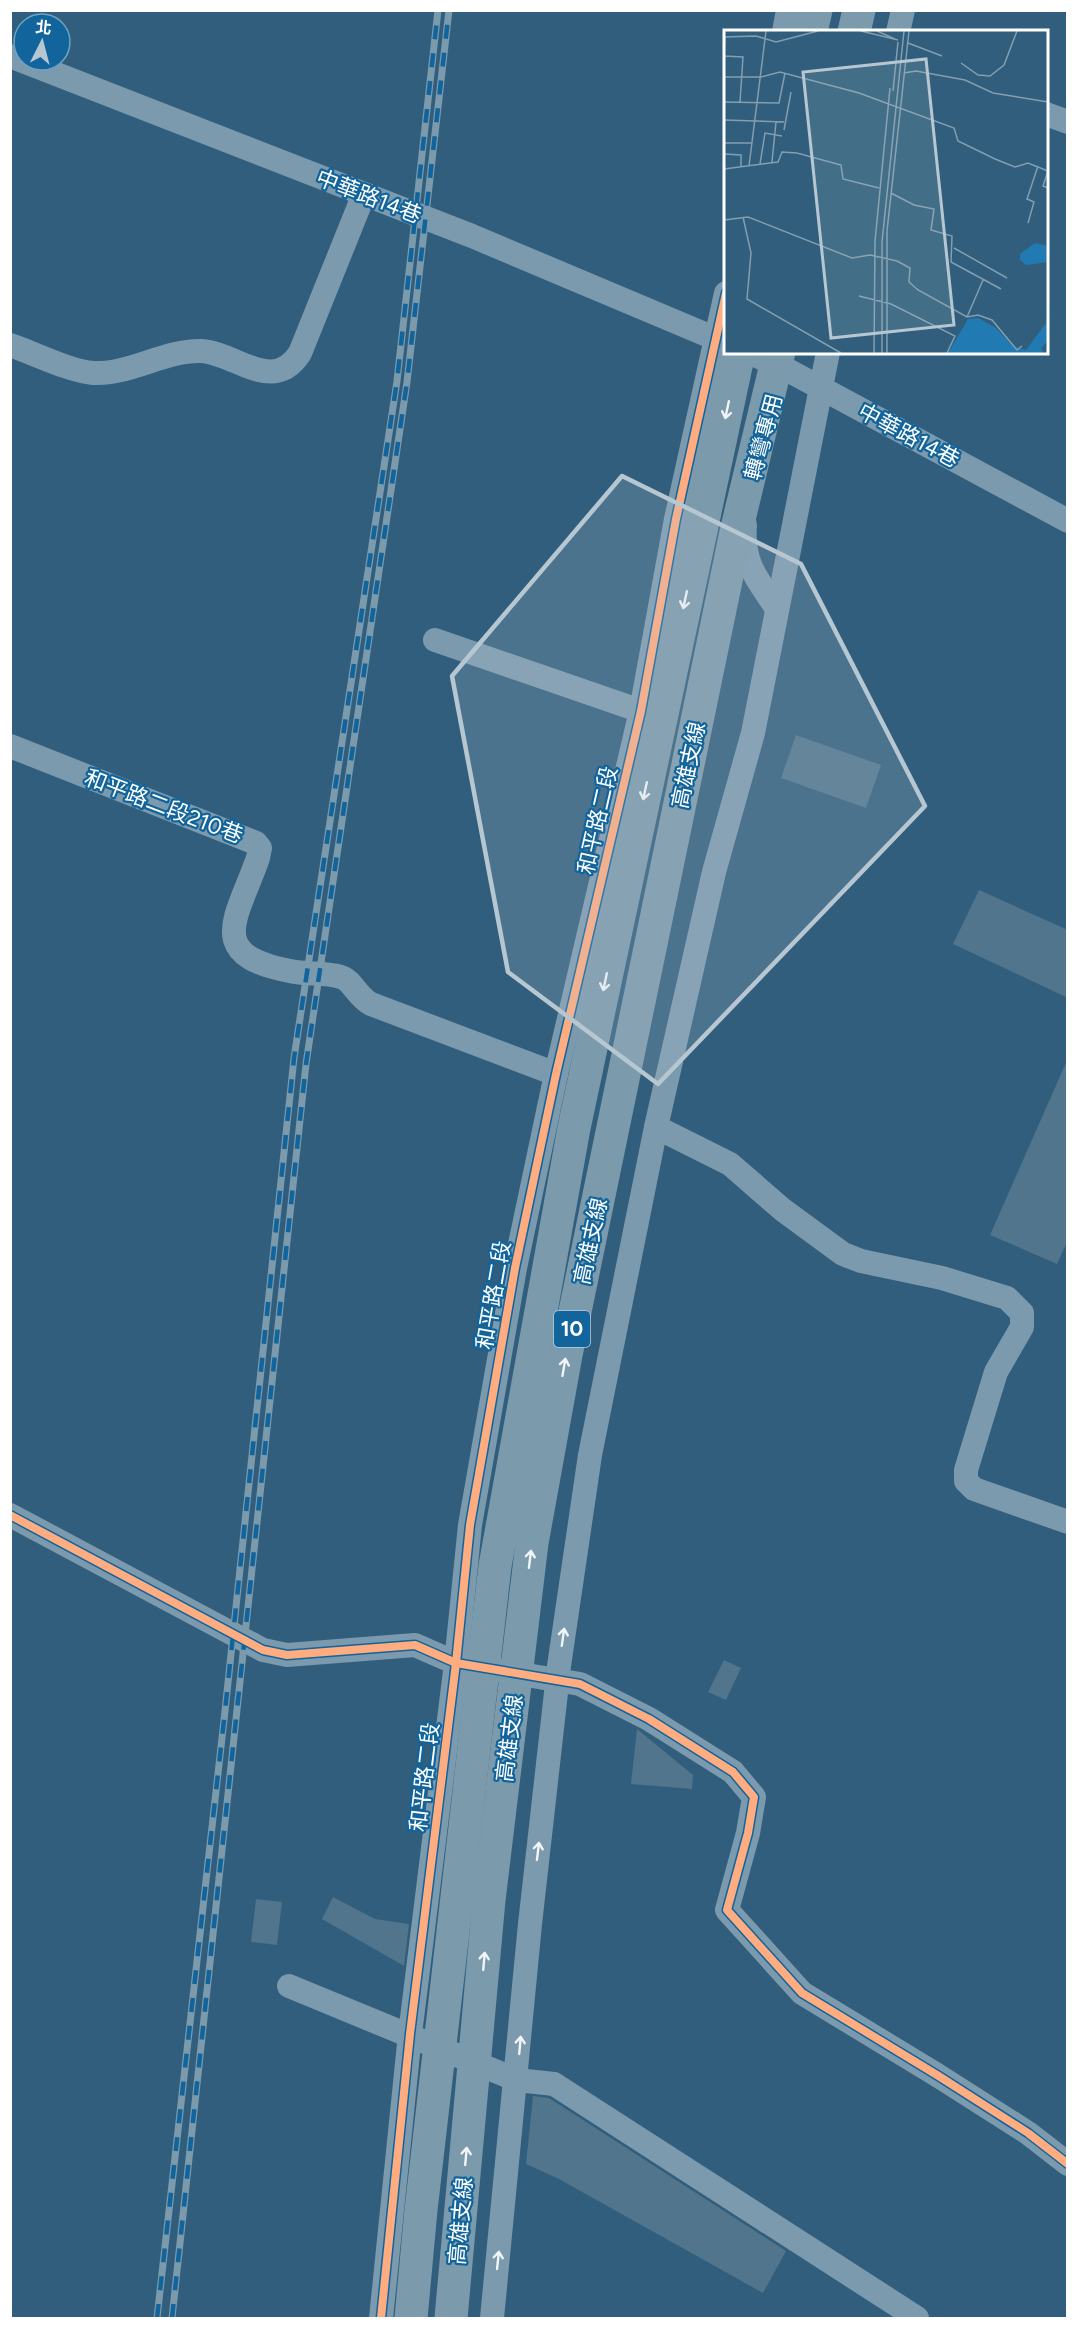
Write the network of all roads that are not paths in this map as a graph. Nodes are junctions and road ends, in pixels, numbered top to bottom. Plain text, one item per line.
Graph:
1 (788, 10) edge
2 (816, 10) edge
3 (859, 10) edge
4 (903, 10) edge
5 (783, 30) edge
6 (811, 30) edge
7 (854, 30) edge
8 (898, 30) edge
9 (10, 56) edge
10 (1048, 114) edge
11 (1068, 122) edge
12 (364, 194) junction
13 (724, 344) edge
14 (10, 345) edge
15 (724, 354) edge
16 (725, 354) edge
17 (756, 354) edge
18 (828, 354) edge
19 (780, 360) edge
20 (820, 387) junction
21 (1068, 521) edge
22 (776, 607) junction
23 (435, 640) dead end
24 (641, 711) junction
25 (10, 746) edge
26 (556, 1074) junction
27 (656, 1127) junction
28 (10, 1515) edge
29 (1068, 1522) edge
30 (456, 1663) junction
31 (557, 1680) junction
32 (289, 1986) dead end
33 (410, 2034) junction
34 (517, 2080) junction
35 (1068, 2164) edge
36 (381, 2319) edge
37 (411, 2319) edge
38 (451, 2319) edge
39 (492, 2319) edge
40 (917, 2319) edge

1 - 5 street
2 - 6 highway
3 - 7 highway
4 - 8 street
9 - 12 street, 中華路14巷
10 - 11 street
12 - 13 street, 中華路14巷
12 - 14 street
15 - 24 street, 和平路二段
16 -> 37 highway, 高雄支線 / 10, bridge
17 - 19 street, 中華路14巷
18 - 20 street
19 - 20 street, 中華路14巷
19 - 22 street, 轉彎專用
38 -> 19 highway, 高雄支線 / 10, bridge
20 - 21 street, 中華路14巷
20 - 22 street
22 - 27 street
23 - 24 street
24 - 26 street, 和平路二段
25 - 26 street, 和平路二段210巷
26 - 30 street, 和平路二段
27 - 29 street
31 -> 27 street
28 - 30 street
30 - 31 street
30 - 33 street, 和平路二段
34 -> 31 street
31 - 35 street
32 - 33 street
33 - 34 street
33 - 36 street, 和平路二段
39 -> 34 street
34 - 40 street

